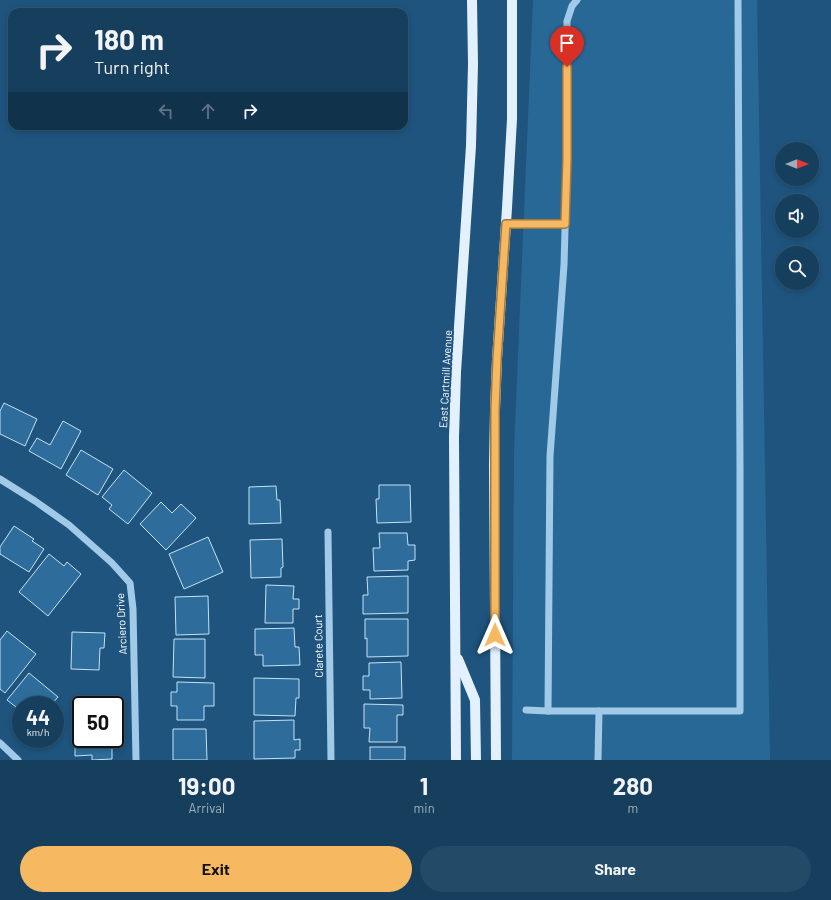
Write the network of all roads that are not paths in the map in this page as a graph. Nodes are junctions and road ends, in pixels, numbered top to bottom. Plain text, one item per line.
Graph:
1 (472, 0) edge
2 (512, 0) edge
3 (577, 0) edge
4 (738, 0) edge
5 (506, 224) junction
6 (565, 224) junction
7 (0, 479) edge
8 (328, 532) dead end
9 (455, 654) junction
10 (526, 710) dead end
11 (548, 711) junction
12 (599, 711) junction
13 (0, 743) edge
14 (18, 760) edge
15 (136, 760) edge
16 (331, 760) edge
17 (456, 760) edge
18 (476, 760) edge
19 (496, 760) edge
20 (598, 760) edge

1 - 9 main road, East Cartmill Avenue
2 - 5 main road
3 - 6 street
4 - 12 street
5 - 6 street
5 - 19 main road
6 - 11 street
7 - 15 street, Arciero Drive
8 - 16 street, Clarete Court
9 - 17 main road, East Cartmill Avenue
9 - 18 main road
10 - 11 street
11 - 12 street
12 - 20 street
13 - 14 street

